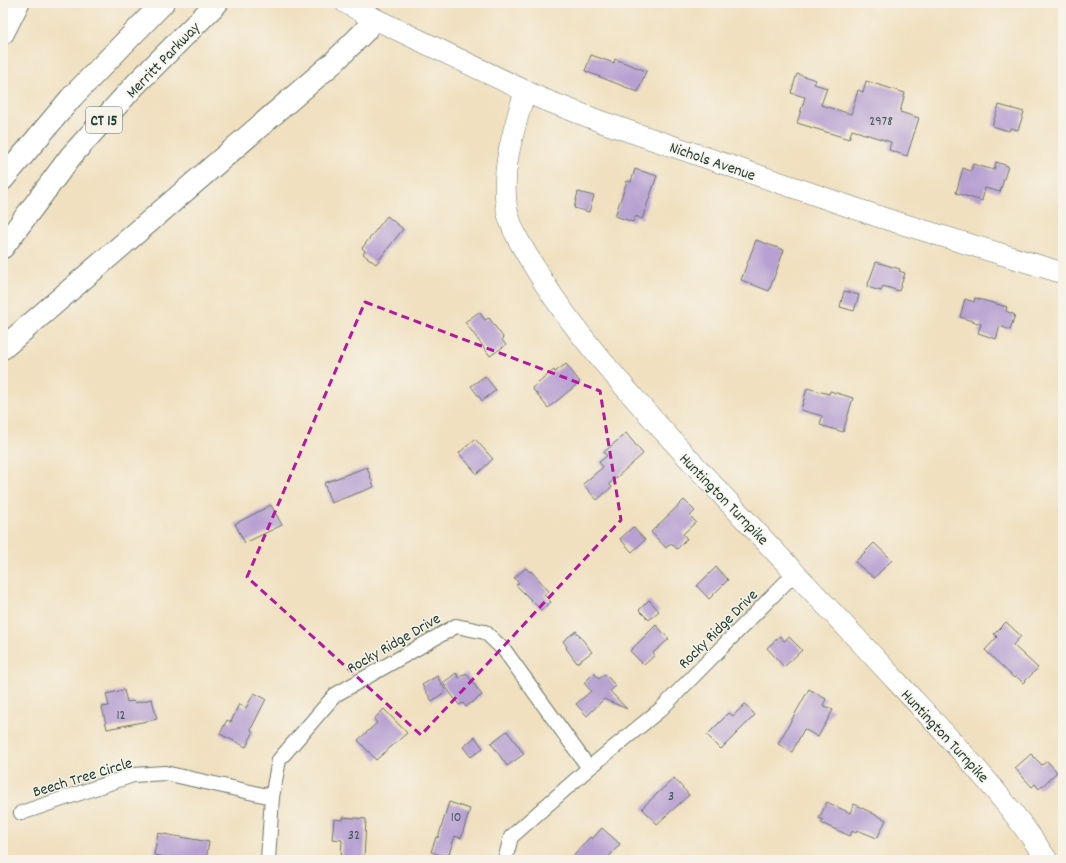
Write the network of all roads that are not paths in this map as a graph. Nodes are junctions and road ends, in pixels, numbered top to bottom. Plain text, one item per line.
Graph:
1 (18, 3) edge
2 (163, 3) edge
3 (217, 3) edge
4 (346, 3) edge
5 (374, 18) junction
6 (3, 34) edge
7 (525, 91) junction
8 (3, 179) edge
9 (3, 247) edge
10 (1063, 273) edge
11 (3, 348) edge
12 (796, 572) junction
13 (589, 768) junction
14 (272, 796) junction
15 (21, 814) dead end
16 (268, 860) edge
17 (505, 860) edge
18 (1047, 860) edge

1 - 6 highway
2 - 8 highway, CT 15
3 - 9 highway, Merritt Parkway / CT 15
4 - 5 main road
5 - 7 main road, Nichols Avenue
5 - 11 highway
7 - 10 main road, Nichols Avenue
7 - 12 main road, Huntington Turnpike
12 - 13 street, Rocky Ridge Drive
12 - 18 main road, Huntington Turnpike
13 - 14 street, Rocky Ridge Drive
13 - 17 street, Rocky Ridge Drive
14 - 15 street, Beech Tree Circle
14 - 16 street, Rocky Ridge Drive

